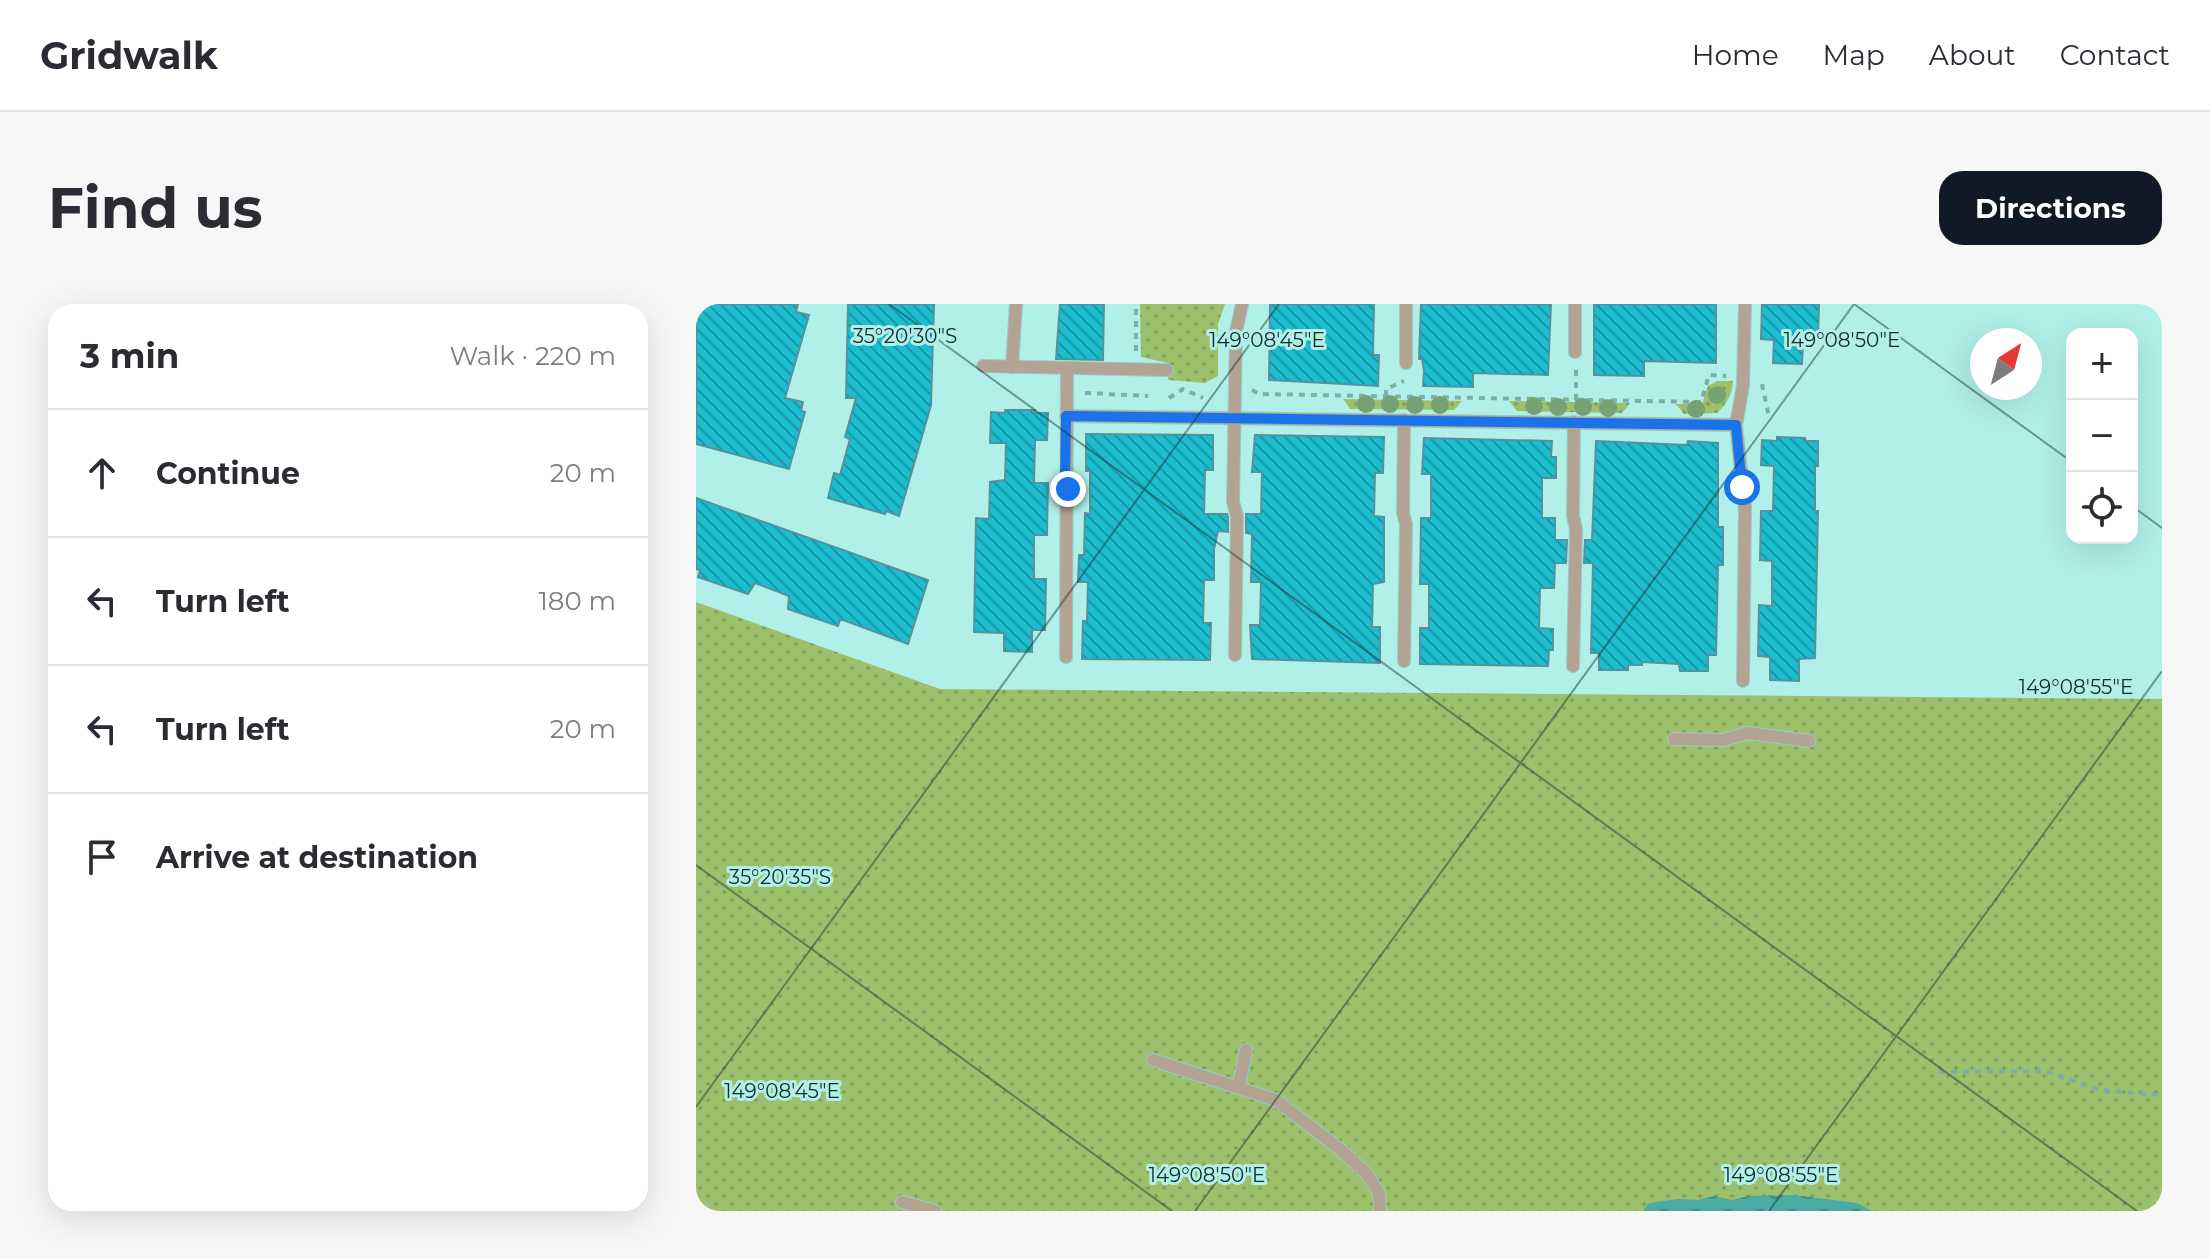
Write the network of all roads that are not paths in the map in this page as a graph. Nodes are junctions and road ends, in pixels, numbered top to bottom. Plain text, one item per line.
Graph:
1 (1016, 304) edge
2 (1242, 304) edge
3 (1406, 304) edge
4 (1575, 304) edge
5 (1745, 304) edge
6 (1575, 352) road end
7 (1406, 363) dead end
8 (983, 366) dead end
9 (1012, 367) junction
10 (1067, 368) junction
11 (1167, 370) dead end
12 (1066, 416) junction
13 (1235, 416) junction
14 (1404, 420) junction
15 (1574, 422) junction
16 (1736, 425) junction
17 (1235, 655) dead end
18 (1066, 657) dead end
19 (1404, 661) dead end
20 (1573, 666) dead end
21 (1743, 681) dead end
22 (1674, 739) dead end
23 (1809, 741) dead end
24 (1246, 1050) dead end
25 (1153, 1060) dead end
26 (1239, 1086) junction
27 (902, 1202) dead end
28 (935, 1211) edge
29 (1380, 1211) edge

1 - 9 lane
2 - 13 lane
3 - 7 lane
4 - 6 lane
5 - 16 lane
8 - 9 lane
9 - 10 lane
10 - 11 lane
10 - 12 lane
12 - 13 lane
12 - 18 lane
13 - 14 lane
13 - 17 lane
14 - 15 lane
14 - 19 lane
15 - 16 lane
15 - 20 lane
16 - 21 lane
22 - 23 lane
24 - 26 lane
25 - 26 lane
26 - 29 lane
27 - 28 lane

